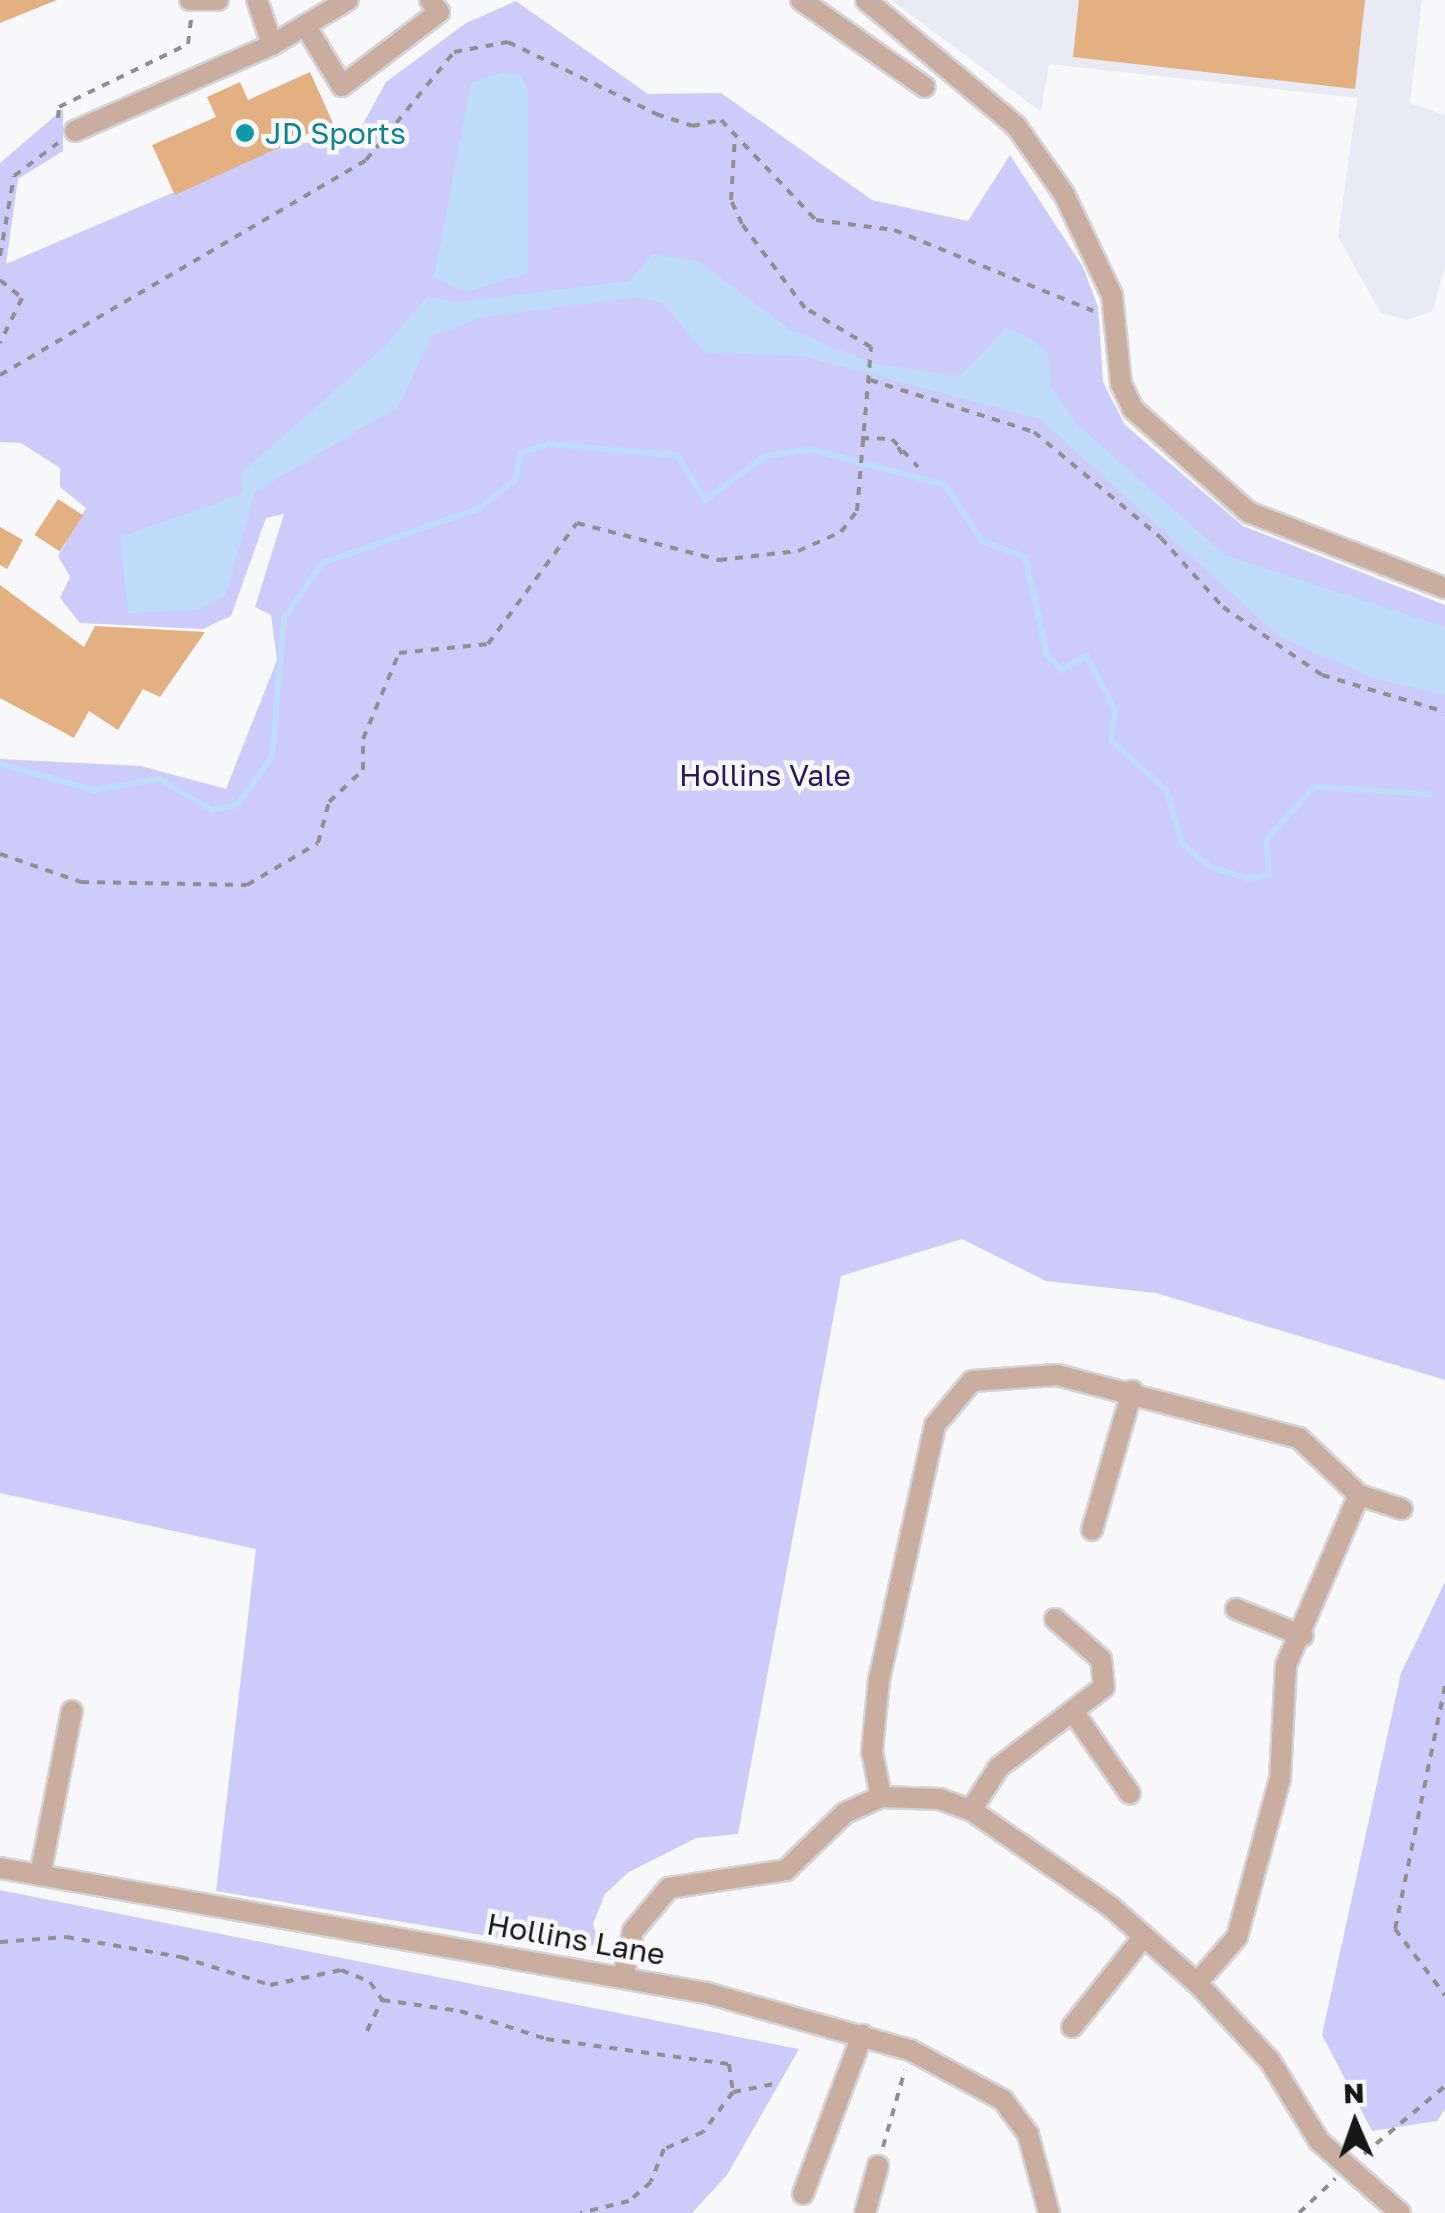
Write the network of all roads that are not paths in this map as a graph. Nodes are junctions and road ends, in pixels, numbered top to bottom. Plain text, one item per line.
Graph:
1 (190, 0) edge
2 (218, 0) edge
3 (257, 0) edge
4 (348, 0) edge
5 (430, 0) edge
6 (801, 0) edge
7 (866, 0) edge
8 (305, 25) junction
9 (272, 45) junction
10 (925, 87) dead end
11 (74, 131) dead end
12 (1445, 588) edge
13 (1132, 1391) junction
14 (1359, 1494) junction
15 (1402, 1509) dead end
16 (1092, 1530) dead end
17 (1236, 1609) dead end
18 (1056, 1618) dead end
19 (1303, 1636) junction
20 (72, 1711) dead end
21 (1074, 1713) junction
22 (1130, 1794) dead end
23 (881, 1797) junction
24 (971, 1810) junction
25 (0, 1868) edge
26 (40, 1876) junction
27 (1144, 1936) junction
28 (623, 1978) junction
29 (1197, 1982) junction
30 (1072, 2026) dead end
31 (862, 2035) junction
32 (878, 2166) road end
33 (803, 2194) dead end
34 (865, 2213) edge
35 (1049, 2213) edge
36 (1400, 2213) edge

1 - 2 street
3 - 9 street
4 - 8 street
5 - 8 street
6 - 10 street
7 - 12 street
8 - 9 street
9 - 11 street
13 - 14 street
13 - 16 street
13 - 23 street
14 - 15 street
14 - 19 street
17 - 19 street
18 - 21 street
19 - 29 street
20 - 26 street
21 - 22 street
21 - 24 street
23 - 24 street
23 - 28 street
24 - 27 street
25 - 26 street, Hollins Lane
26 - 28 street, Hollins Lane
27 - 29 street
27 - 30 street
28 - 31 street, Hollins Lane
29 - 36 street
31 - 33 street
31 - 35 street, Hollins Lane
32 - 34 street

